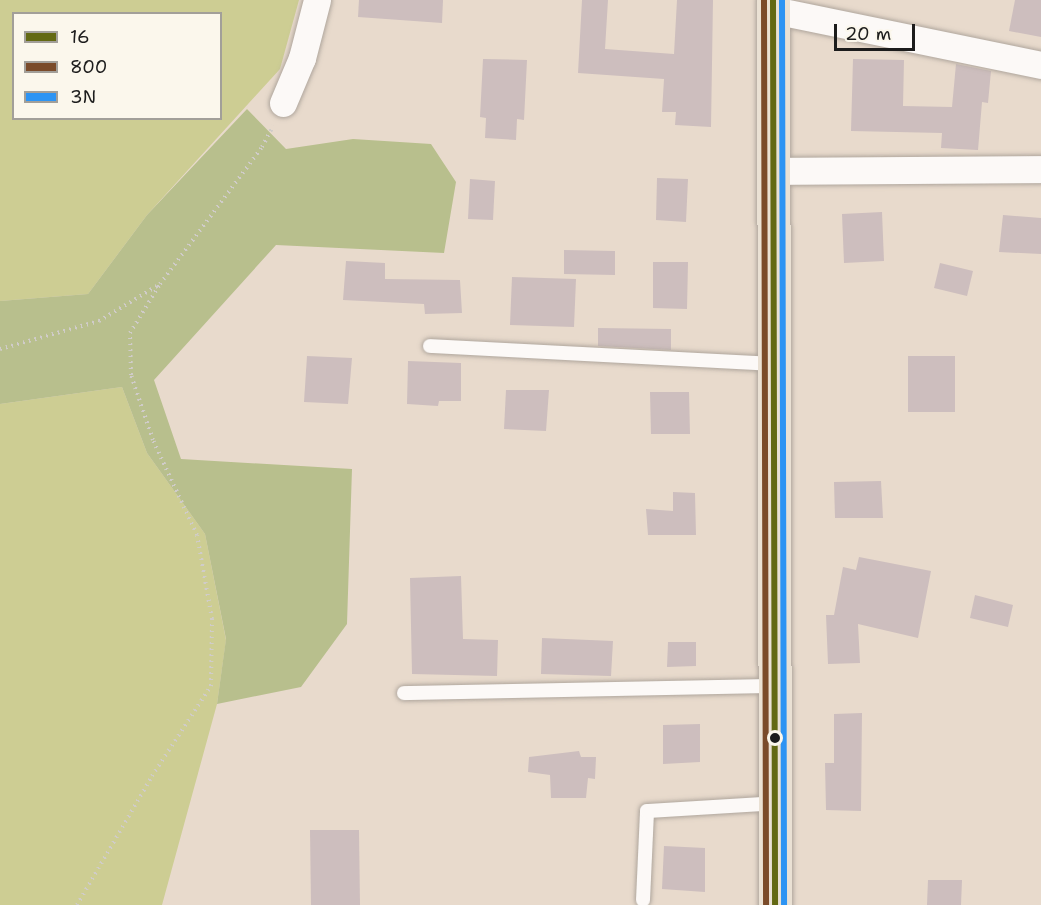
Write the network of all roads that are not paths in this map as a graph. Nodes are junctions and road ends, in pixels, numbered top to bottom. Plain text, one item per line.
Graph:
1 (317, 0) edge
2 (773, 5) edge
3 (1041, 65) edge
4 (283, 104) road end
5 (1041, 169) edge
6 (775, 171) junction
7 (430, 346) dead end
8 (773, 364) junction
9 (777, 686) junction
10 (404, 693) dead end
11 (776, 803) junction
12 (643, 900) dead end
13 (775, 905) edge

1 - 4 street
2 - 3 street
2 - 6 main road
5 - 6 street
6 - 8 main road
7 - 8 lane
8 - 9 main road
9 - 10 lane
9 - 11 main road
11 - 12 lane
11 - 13 main road

